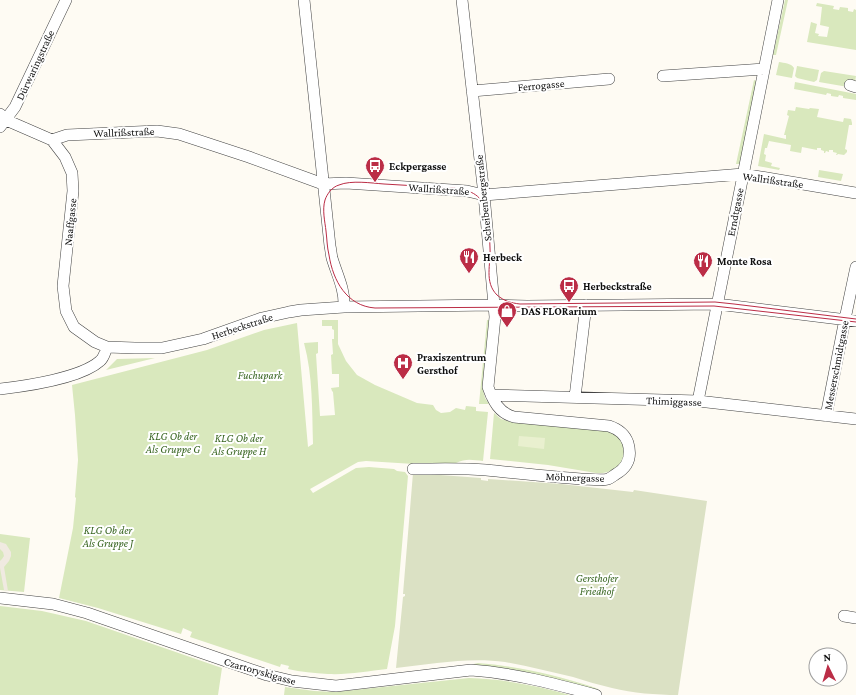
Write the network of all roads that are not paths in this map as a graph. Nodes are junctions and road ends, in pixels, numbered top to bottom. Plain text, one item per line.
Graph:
1 (66, 0) edge
2 (304, 0) edge
3 (462, 0) edge
4 (778, 0) edge
5 (764, 69) junction
6 (663, 76) dead end
7 (609, 79) dead end
8 (472, 91) junction
9 (2, 121) edge
10 (52, 140) junction
11 (743, 174) junction
12 (324, 184) junction
13 (856, 193) edge
14 (484, 195) junction
15 (856, 267) edge
16 (717, 304) junction
17 (494, 305) junction
18 (586, 305) junction
19 (344, 307) junction
20 (850, 320) edge
21 (107, 347) junction
22 (0, 389) edge
23 (491, 396) junction
24 (575, 397) junction
25 (698, 401) junction
26 (826, 416) junction
27 (856, 419) edge
28 (413, 469) dead end
29 (0, 598) edge
30 (844, 616) dead end
31 (856, 618) edge
32 (596, 695) edge

1 - 9 street, Dürwaringstraße
2 - 12 street
3 - 8 street, Scheibenbergstraße
4 - 5 street, Erndtgasse
5 - 6 street
5 - 11 street, Erndtgasse
7 - 8 street, Ferrogasse
8 - 14 street, Scheibenbergstraße
9 - 10 street, Naaffgasse
10 - 12 street, Wallrißstraße
10 - 21 street, Naaffgasse
11 - 13 street, Wallrißstraße
11 - 14 street, Wallrißstraße
11 - 16 street, Erndtgasse
12 - 14 street, Wallrißstraße
12 - 19 street
14 - 17 street, Scheibenbergstraße
15 - 20 street, Messerschmidtgasse
16 - 18 street, Herbeckstraße
16 - 20 street, Herbeckstraße
16 - 25 street, Erndtgasse
17 - 18 street, Herbeckstraße
17 - 19 street, Herbeckstraße
17 - 23 street, Scheibenbergstraße
18 - 24 street
19 - 21 street, Herbeckstraße
20 - 26 street, Messerschmidtgasse
21 - 22 street
23 - 24 street, Thimiggasse
23 - 28 street, Möhnergasse
24 - 25 street, Thimiggasse
25 - 26 street, Thimiggasse
26 - 27 street, Thimiggasse
29 - 32 street, Czartoryskigasse
30 - 31 street

